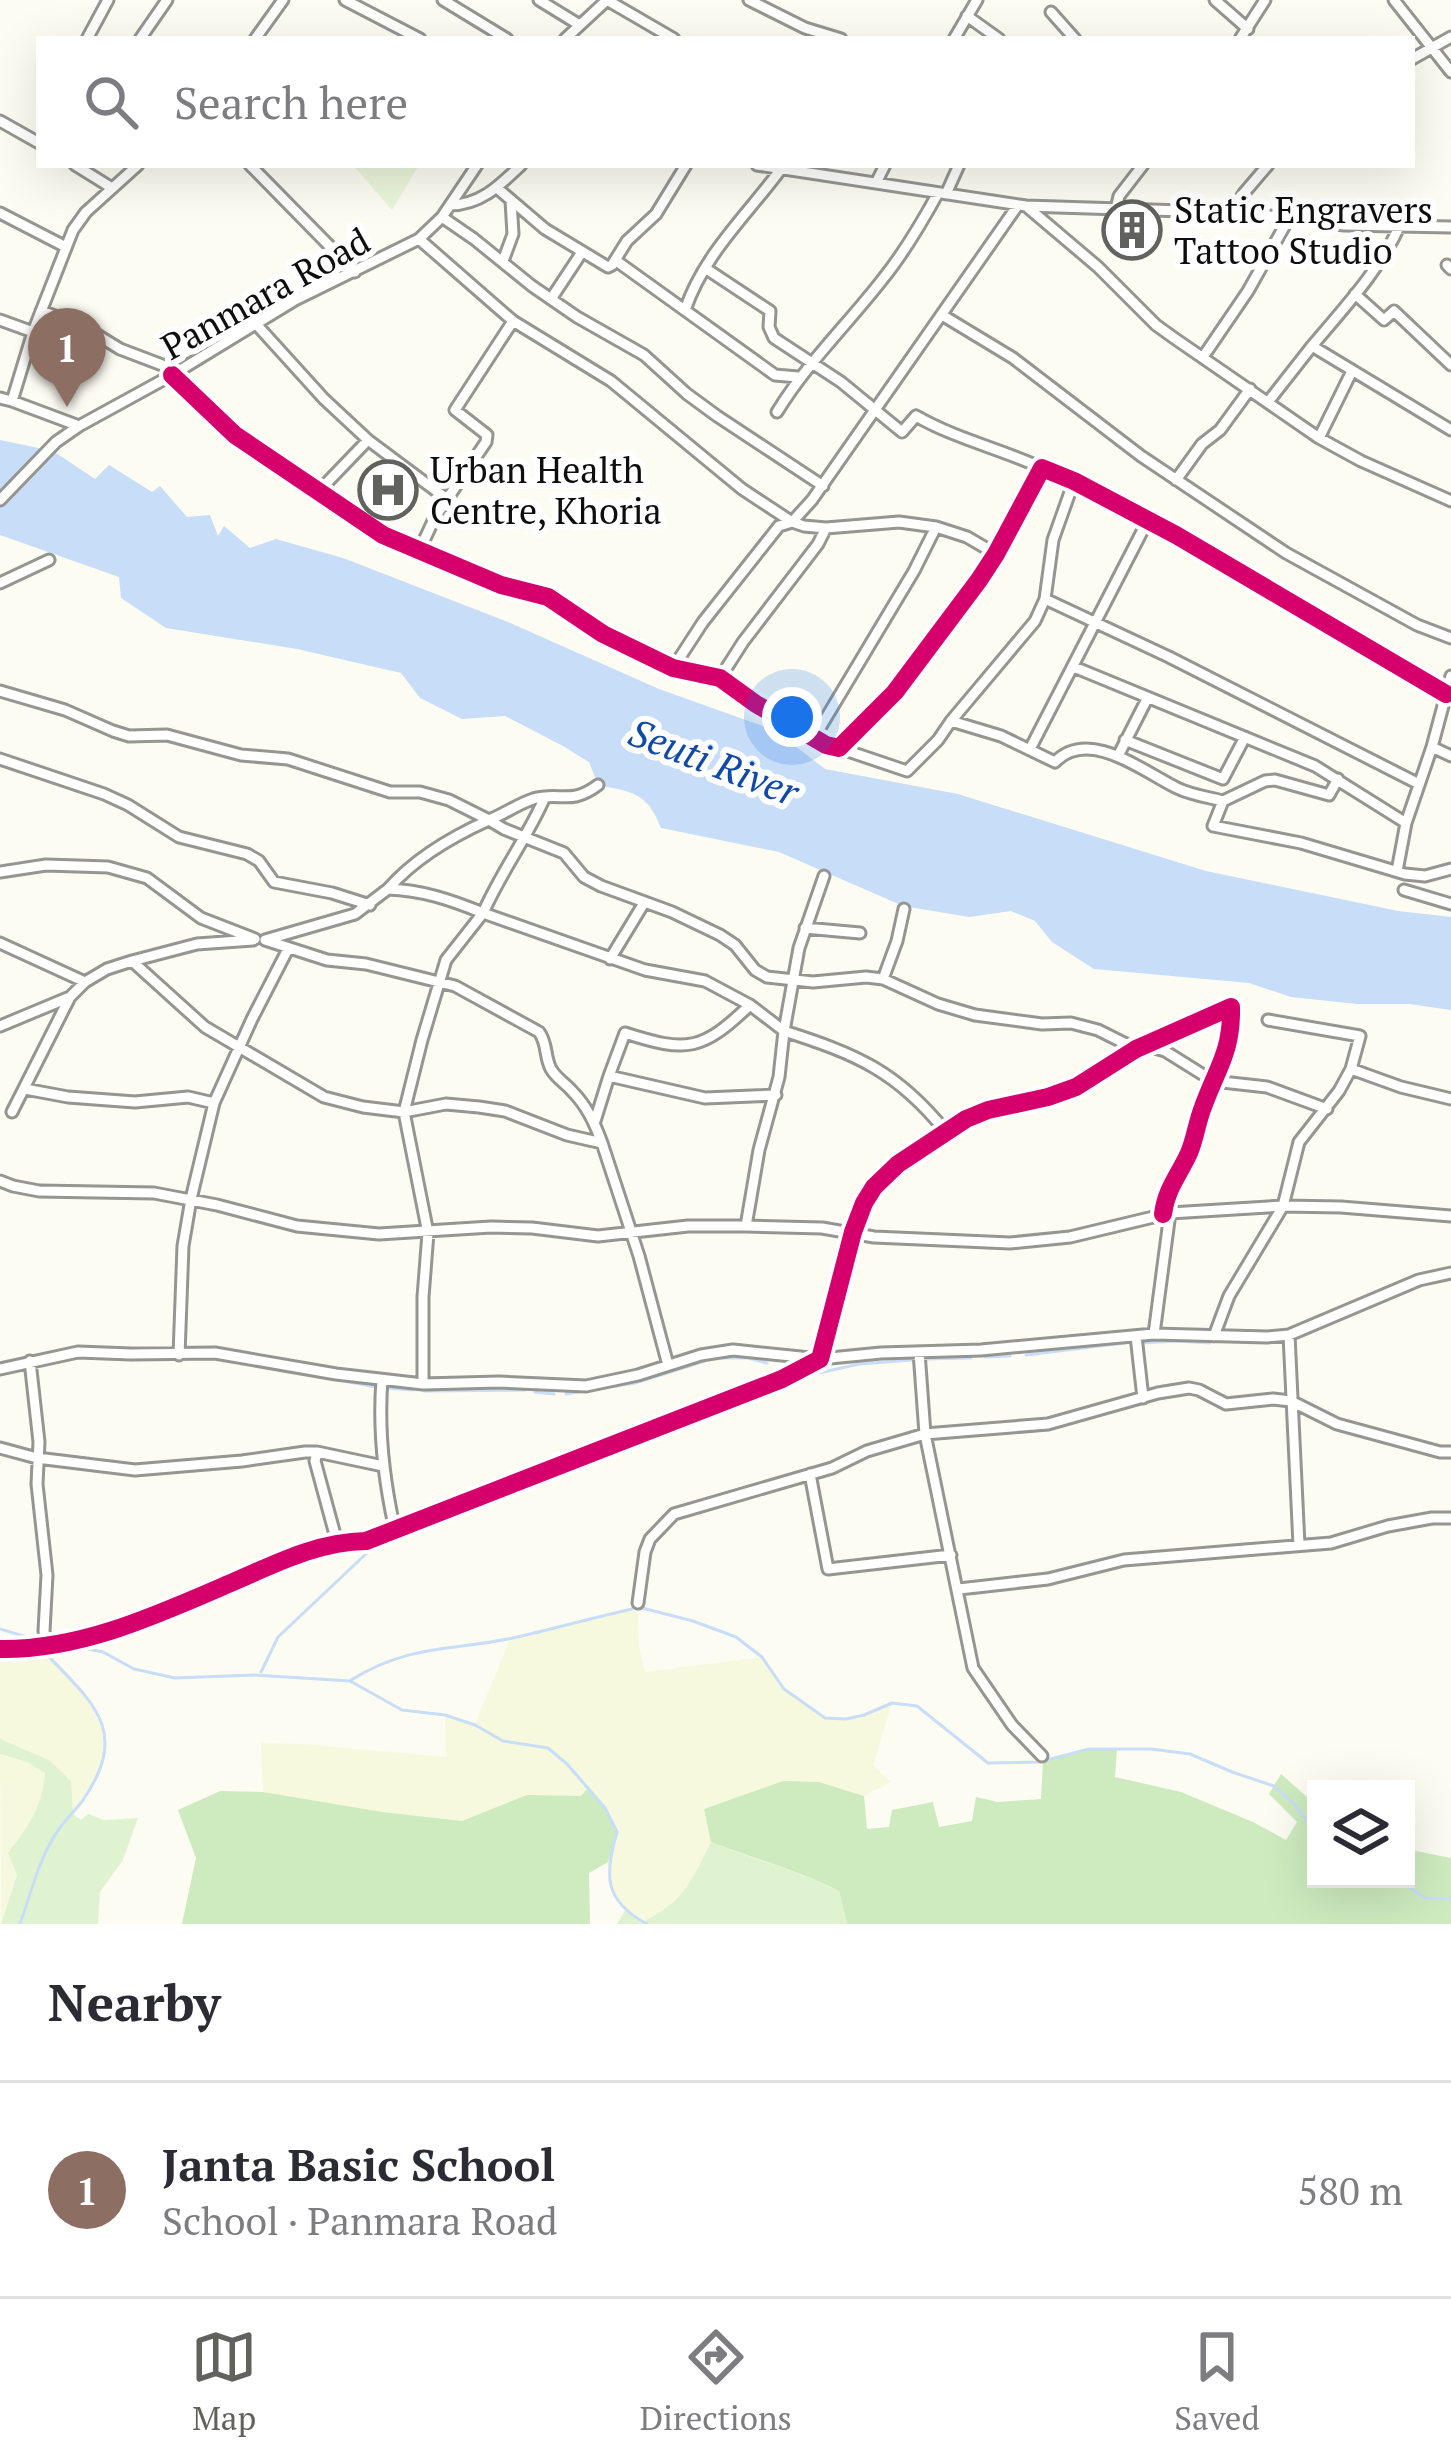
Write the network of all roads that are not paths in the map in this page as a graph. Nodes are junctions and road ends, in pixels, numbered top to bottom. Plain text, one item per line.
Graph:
1 (108, 0) edge
2 (167, 0) edge
3 (283, 0) edge
4 (346, 0) edge
5 (443, 0) edge
6 (539, 0) edge
7 (607, 0) edge
8 (749, 0) edge
9 (976, 0) edge
10 (1215, 0) edge
11 (1265, 0) edge
12 (1394, 0) edge
13 (1051, 11) dead end
14 (968, 16) junction
15 (578, 24) junction
16 (1244, 34) edge
17 (89, 36) edge
18 (142, 36) edge
19 (256, 36) edge
20 (414, 36) edge
21 (502, 36) edge
22 (568, 36) edge
23 (669, 36) edge
24 (832, 36) edge
25 (956, 36) edge
26 (995, 36) edge
27 (1073, 36) edge
28 (1451, 37) edge
29 (1430, 47) junction
30 (1415, 57) edge
31 (1451, 72) edge
32 (0, 121) edge
33 (36, 140) edge
34 (80, 168) edge
35 (135, 168) edge
36 (253, 168) edge
37 (475, 168) edge
38 (518, 168) edge
39 (684, 168) edge
40 (772, 168) edge
41 (884, 168) edge
42 (957, 168) edge
43 (1141, 168) edge
44 (1265, 168) edge
45 (782, 170) junction
46 (876, 183) junction
47 (112, 188) junction
48 (497, 188) junction
49 (942, 194) junction
50 (511, 201) junction
51 (450, 205) junction
52 (1022, 206) junction
53 (1116, 209) junction
54 (0, 213) edge
55 (442, 217) junction
56 (1229, 217) junction
57 (1289, 218) junction
58 (1400, 225) junction
59 (1451, 227) edge
60 (418, 239) junction
61 (64, 246) junction
62 (582, 252) junction
63 (615, 260) junction
64 (503, 261) junction
65 (704, 268) junction
66 (355, 272) junction
67 (1355, 294) junction
68 (551, 298) junction
69 (685, 310) junction
70 (41, 311) junction
71 (942, 315) junction
72 (0, 320) edge
73 (513, 321) junction
74 (256, 324) junction
75 (33, 332) junction
76 (1312, 346) junction
77 (1203, 357) junction
78 (810, 363) junction
79 (1451, 365) edge
80 (1352, 371) junction
81 (175, 373) junction
82 (798, 377) junction
83 (1250, 389) junction
84 (0, 398) edge
85 (13, 401) junction
86 (1268, 402) junction
87 (875, 408) junction
88 (777, 412) dead end
89 (80, 426) junction
90 (1451, 430) edge
91 (1319, 438) junction
92 (368, 440) junction
93 (1042, 468) junction
94 (1176, 480) junction
95 (1074, 481) junction
96 (823, 486) junction
97 (319, 492) junction
98 (447, 499) junction
99 (0, 500) edge
100 (1451, 501) edge
101 (1148, 520) junction
102 (793, 522) junction
103 (936, 527) junction
104 (826, 528) junction
105 (420, 549) junction
106 (996, 554) junction
107 (49, 560) dead end
108 (0, 583) edge
109 (1046, 598) junction
110 (1096, 623) junction
111 (1451, 638) edge
112 (1074, 667) junction
113 (673, 668) junction
114 (1451, 676) edge
115 (720, 678) junction
116 (0, 691) edge
117 (1446, 694) junction
118 (1148, 699) junction
119 (951, 721) junction
120 (1245, 737) junction
121 (814, 738) junction
122 (1125, 740) junction
123 (838, 748) junction
124 (1030, 748) junction
125 (1432, 748) junction
126 (1118, 756) junction
127 (1451, 756) edge
128 (0, 759) edge
129 (1338, 778) junction
130 (1419, 784) junction
131 (598, 785) dead end
132 (545, 797) junction
133 (1223, 801) junction
134 (489, 820) junction
135 (1406, 823) junction
136 (526, 838) junction
137 (1451, 869) edge
138 (1397, 871) junction
139 (0, 872) edge
140 (824, 876) dead end
141 (388, 890) junction
142 (1404, 890) dead end
143 (644, 903) junction
144 (1451, 904) edge
145 (370, 905) junction
146 (904, 909) dead end
147 (483, 913) junction
148 (805, 928) junction
149 (860, 933) dead end
150 (260, 940) junction
151 (0, 943) edge
152 (288, 949) junction
153 (610, 958) junction
154 (132, 961) junction
155 (884, 979) junction
156 (439, 980) junction
157 (793, 981) junction
158 (85, 982) junction
159 (70, 997) junction
160 (750, 1005) junction
161 (1268, 1020) dead end
162 (0, 1026) edge
163 (784, 1031) junction
164 (1139, 1047) junction
165 (238, 1049) junction
166 (1351, 1069) junction
167 (609, 1076) junction
168 (1213, 1081) junction
169 (25, 1089) junction
170 (776, 1095) junction
171 (1451, 1100) edge
172 (214, 1102) junction
173 (1327, 1109) junction
174 (12, 1112) dead end
175 (404, 1112) junction
176 (595, 1121) junction
177 (946, 1132) junction
178 (602, 1143) junction
179 (0, 1181) edge
180 (190, 1199) junction
181 (1283, 1206) junction
182 (1167, 1213) junction
183 (1451, 1216) edge
184 (746, 1226) junction
185 (428, 1232) junction
186 (853, 1232) junction
187 (630, 1233) junction
188 (1451, 1273) edge
189 (1154, 1334) junction
190 (1289, 1335) junction
191 (1136, 1336) junction
192 (1214, 1336) junction
193 (919, 1352) junction
194 (179, 1354) junction
195 (820, 1358) junction
196 (30, 1361) junction
197 (668, 1365) junction
198 (0, 1370) edge
199 (382, 1380) junction
200 (423, 1384) junction
201 (1143, 1398) junction
202 (1291, 1401) junction
203 (925, 1434) junction
204 (0, 1448) edge
205 (317, 1452) junction
206 (1451, 1452) edge
207 (37, 1458) junction
208 (383, 1466) junction
209 (810, 1474) junction
210 (1451, 1518) edge
211 (394, 1529) junction
212 (338, 1542) junction
213 (1298, 1545) junction
214 (951, 1555) junction
215 (959, 1588) junction
216 (638, 1603) dead end
217 (47, 1648) junction
218 (0, 1649) edge
219 (1042, 1756) dead end

1 - 17 street
2 - 18 street
3 - 19 street
4 - 20 street
5 - 21 street
6 - 15 street
7 - 15 street
7 - 23 street
8 - 24 street
9 - 14 street
10 - 16 street
11 - 16 street
12 - 29 street
13 - 27 street
14 - 25 street
14 - 26 street
15 - 22 street
28 - 29 street
29 - 30 street
29 - 31 street
32 - 33 street
34 - 47 street
35 - 47 street
36 - 66 street
37 - 51 street, Panmara Road
38 - 48 street
39 - 63 street
40 - 45 street
41 - 46 street
42 - 49 street
43 - 53 street
44 - 56 street
45 - 46 street
45 - 65 street
46 - 49 street
47 - 61 street
48 - 50 street
48 - 51 street
49 - 52 street
49 - 78 street
50 - 62 street
50 - 64 street
51 - 55 street, Panmara Road
52 - 53 street
52 - 71 street
52 - 77 street
53 - 56 street
54 - 61 street
55 - 60 street, Panmara Road
55 - 64 street
56 - 57 street
57 - 58 street
57 - 77 street
58 - 59 street
58 - 67 street
60 - 66 street, Panmara Road
60 - 73 street
61 - 70 street
62 - 63 street
62 - 68 street
63 - 69 street
64 - 68 street
65 - 69 street
65 - 78 street
66 - 74 street, Panmara Road
67 - 76 street
67 - 79 street
68 - 96 street
69 - 82 street
70 - 75 street
70 - 81 street
71 - 87 street
71 - 94 street
72 - 75 street
73 - 98 street
73 - 102 street
74 - 81 street, Panmara Road
74 - 92 street
75 - 85 street
76 - 80 street
76 - 86 street
77 - 83 street
78 - 82 street
78 - 87 street
80 - 90 street
80 - 91 street
81 - 89 street, Panmara Road
81 - 97 street
82 - 88 street
83 - 86 street
83 - 94 street
84 - 85 street
85 - 89 street
86 - 91 street
87 - 93 street
87 - 96 street
89 - 99 street, Panmara Road
91 - 100 street
92 - 97 street
92 - 98 street
93 - 95 street
93 - 106 street
94 - 111 street
95 - 101 street
95 - 109 street
96 - 102 street
97 - 105 street
98 - 105 street
101 - 110 street
101 - 117 street
102 - 104 street
102 - 113 street
103 - 104 street
103 - 106 street
103 - 121 street
104 - 115 street
105 - 113 street
106 - 123 street
107 - 108 street
109 - 110 street
109 - 119 street
110 - 112 street
110 - 130 street
112 - 118 street
112 - 124 street
113 - 115 street
114 - 117 street
115 - 121 street
116 - 134 street
117 - 125 street
118 - 120 street
118 - 122 street
119 - 123 street
119 - 124 street
120 - 122 street
120 - 129 street
121 - 123 street
122 - 126 street
124 - 126 street
125 - 127 street
125 - 130 street
126 - 133 street
128 - 145 street
129 - 133 street
129 - 135 street
130 - 135 street
131 - 132 street
132 - 134 street
132 - 136 street
133 - 138 street
134 - 136 street
134 - 141 street
135 - 138 street
136 - 143 street
136 - 147 street
137 - 138 street
139 - 150 street
140 - 148 street
141 - 145 street
141 - 147 street
142 - 144 street
143 - 153 street
143 - 157 street
145 - 150 street
146 - 155 street
147 - 153 street
147 - 156 street
148 - 149 street
148 - 157 street
150 - 152 street
150 - 154 street
151 - 158 street
152 - 156 street
152 - 165 street
153 - 160 street
154 - 158 street
154 - 165 street
155 - 157 street
155 - 164 street
156 - 175 street
156 - 176 street
157 - 163 street
158 - 159 street
159 - 162 street
159 - 169 street
160 - 163 street
160 - 167 street
161 - 166 street
163 - 170 street
163 - 177 street
164 - 168 street
164 - 168 street
164 - 177 street
165 - 172 street
165 - 175 street
166 - 171 street
166 - 173 street
167 - 170 street
167 - 176 street
168 - 173 street
168 - 182 street
169 - 172 street
169 - 174 street
170 - 184 street
172 - 180 street
173 - 181 street
175 - 178 street
175 - 185 street
176 - 178 street
177 - 186 street
178 - 187 street
179 - 180 street
180 - 185 street
180 - 194 street
181 - 182 street
181 - 183 street
181 - 192 street
182 - 186 street
182 - 189 street
184 - 186 street
184 - 187 street
185 - 187 street
185 - 200 street
186 - 195 street
187 - 197 street
188 - 190 street
189 - 191 street
189 - 192 street
190 - 192 street
190 - 202 street
191 - 193 street
191 - 201 street
193 - 195 street
193 - 203 street
194 - 196 street
194 - 199 street
195 - 197 street
195 - 211 street
196 - 198 street
196 - 207 street
197 - 200 street
199 - 200 street
199 - 208 street
201 - 202 street
201 - 203 street
202 - 206 street
202 - 213 street
203 - 209 street
203 - 214 street
204 - 207 street
205 - 207 street
205 - 208 street
205 - 212 street
207 - 217 street
208 - 211 street
209 - 214 street
209 - 216 street
210 - 213 street
211 - 212 street
212 - 217 street
213 - 215 street
214 - 215 street
215 - 219 street
217 - 218 street

